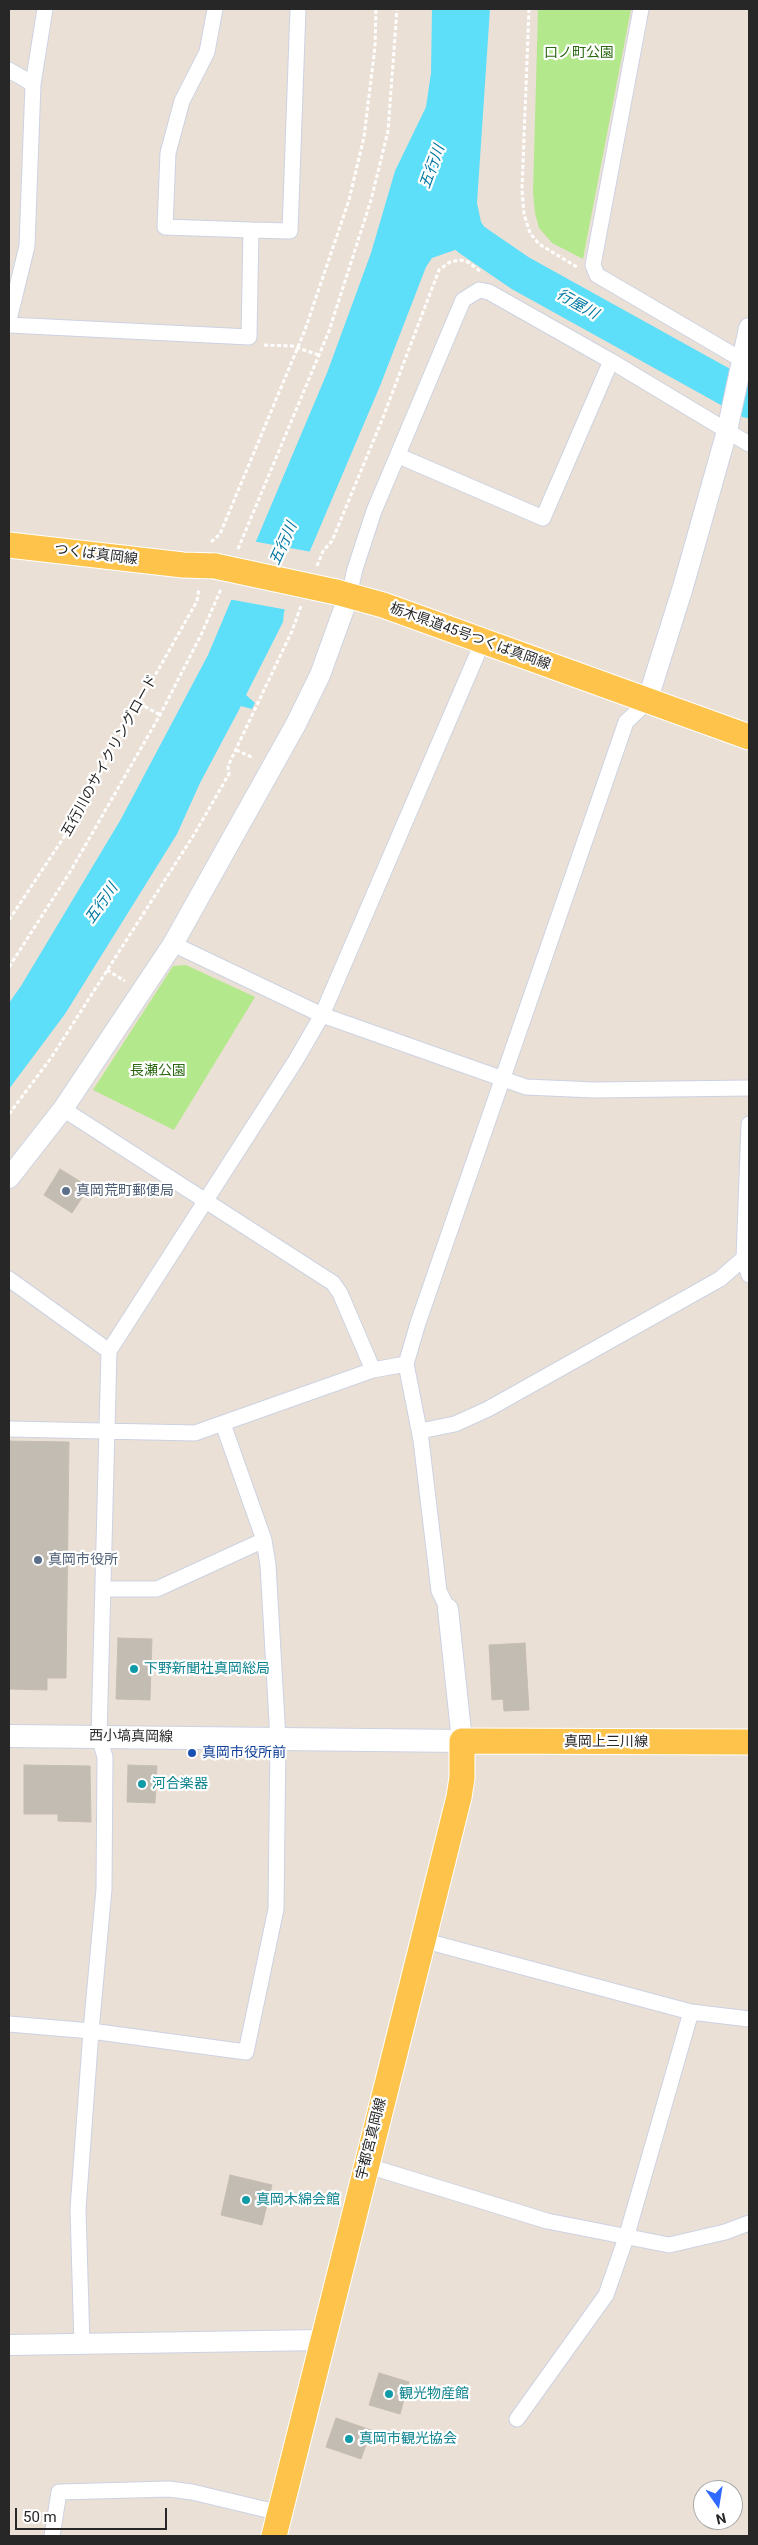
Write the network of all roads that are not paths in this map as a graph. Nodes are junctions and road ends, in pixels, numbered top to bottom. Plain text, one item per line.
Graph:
1 (45, 9) edge
2 (215, 9) edge
3 (298, 9) edge
4 (641, 9) edge
5 (9, 70) edge
6 (33, 84) junction
7 (251, 230) junction
8 (9, 320) edge
9 (9, 325) edge
10 (749, 328) edge
11 (611, 361) junction
12 (745, 365) edge
13 (729, 424) junction
14 (749, 444) edge
15 (399, 456) junction
16 (9, 544) edge
17 (183, 565) joint
18 (343, 594) junction
19 (483, 641) junction
20 (647, 702) junction
21 (749, 737) edge
22 (173, 944) junction
23 (322, 1015) junction
24 (502, 1079) junction
25 (749, 1088) edge
26 (63, 1109) junction
27 (749, 1124) edge
28 (9, 1178) edge
29 (206, 1200) junction
30 (744, 1258) junction
31 (749, 1275) edge
32 (9, 1279) edge
33 (109, 1351) junction
34 (406, 1364) junction
35 (373, 1370) junction
36 (223, 1424) junction
37 (9, 1429) edge
38 (107, 1430) junction
39 (420, 1431) junction
40 (264, 1540) junction
41 (103, 1589) junction
42 (448, 1609) joint
43 (9, 1736) edge
44 (99, 1737) junction
45 (278, 1739) junction
46 (462, 1742) junction
47 (749, 1742) edge
48 (422, 1940) junction
49 (691, 2012) junction
50 (749, 2019) edge
51 (9, 2024) edge
52 (91, 2030) junction
53 (366, 2165) junction
54 (749, 2223) edge
55 (626, 2238) junction
56 (322, 2340) junction
57 (9, 2345) edge
58 (82, 2345) junction
59 (517, 2419) dead end
60 (277, 2525) edge
61 (52, 2536) edge

1 - 6 street
2 - 7 street
3 - 7 street
4 - 12 street
5 - 6 street
6 - 8 street
7 - 9 street
10 - 12 street
11 - 13 street
11 - 15 street
11 - 15 street
12 - 13 street
13 - 14 street
13 - 20 street
15 - 18 street
16 - 17 main road, つくば真岡線
17 - 18 main road, 栃木県道45号つくば真岡線, bridge
18 - 19 main road, 栃木県道45号つくば真岡線
18 - 22 street
19 - 20 main road, 栃木県道45号つくば真岡線
19 - 23 street
20 - 21 main road, 栃木県道45号つくば真岡線
20 - 24 street
22 - 23 street
22 - 26 street
23 - 24 street
23 - 29 street
24 - 25 street
24 - 34 street
26 - 28 street
26 - 29 street
27 - 30 street
29 - 33 street
29 - 35 street
30 - 31 street
30 - 39 street
32 - 33 street
33 - 38 street
34 - 35 street
34 - 39 street
35 - 36 street
36 - 38 street
36 - 40 street
37 - 38 street
38 - 41 street
39 - 42 street
40 - 41 street
40 - 45 street
41 - 44 street
42 - 46 street
43 - 44 main road, 西小塙真岡線
44 - 45 main road, 西小塙真岡線
44 - 52 street
45 - 46 main road, 西小塙真岡線
45 - 52 street
46 - 47 main road, 真岡上三川線
46 - 48 main road, 宇都宮真岡線
48 - 49 street
48 - 53 main road, 宇都宮真岡線
49 - 50 street
49 - 55 street
51 - 52 street
52 - 58 street
53 - 55 street
53 - 56 main road, 宇都宮真岡線
54 - 55 street
55 - 59 street
56 - 58 street
56 - 60 main road, 宇都宮真岡線
57 - 58 street
60 - 61 street

